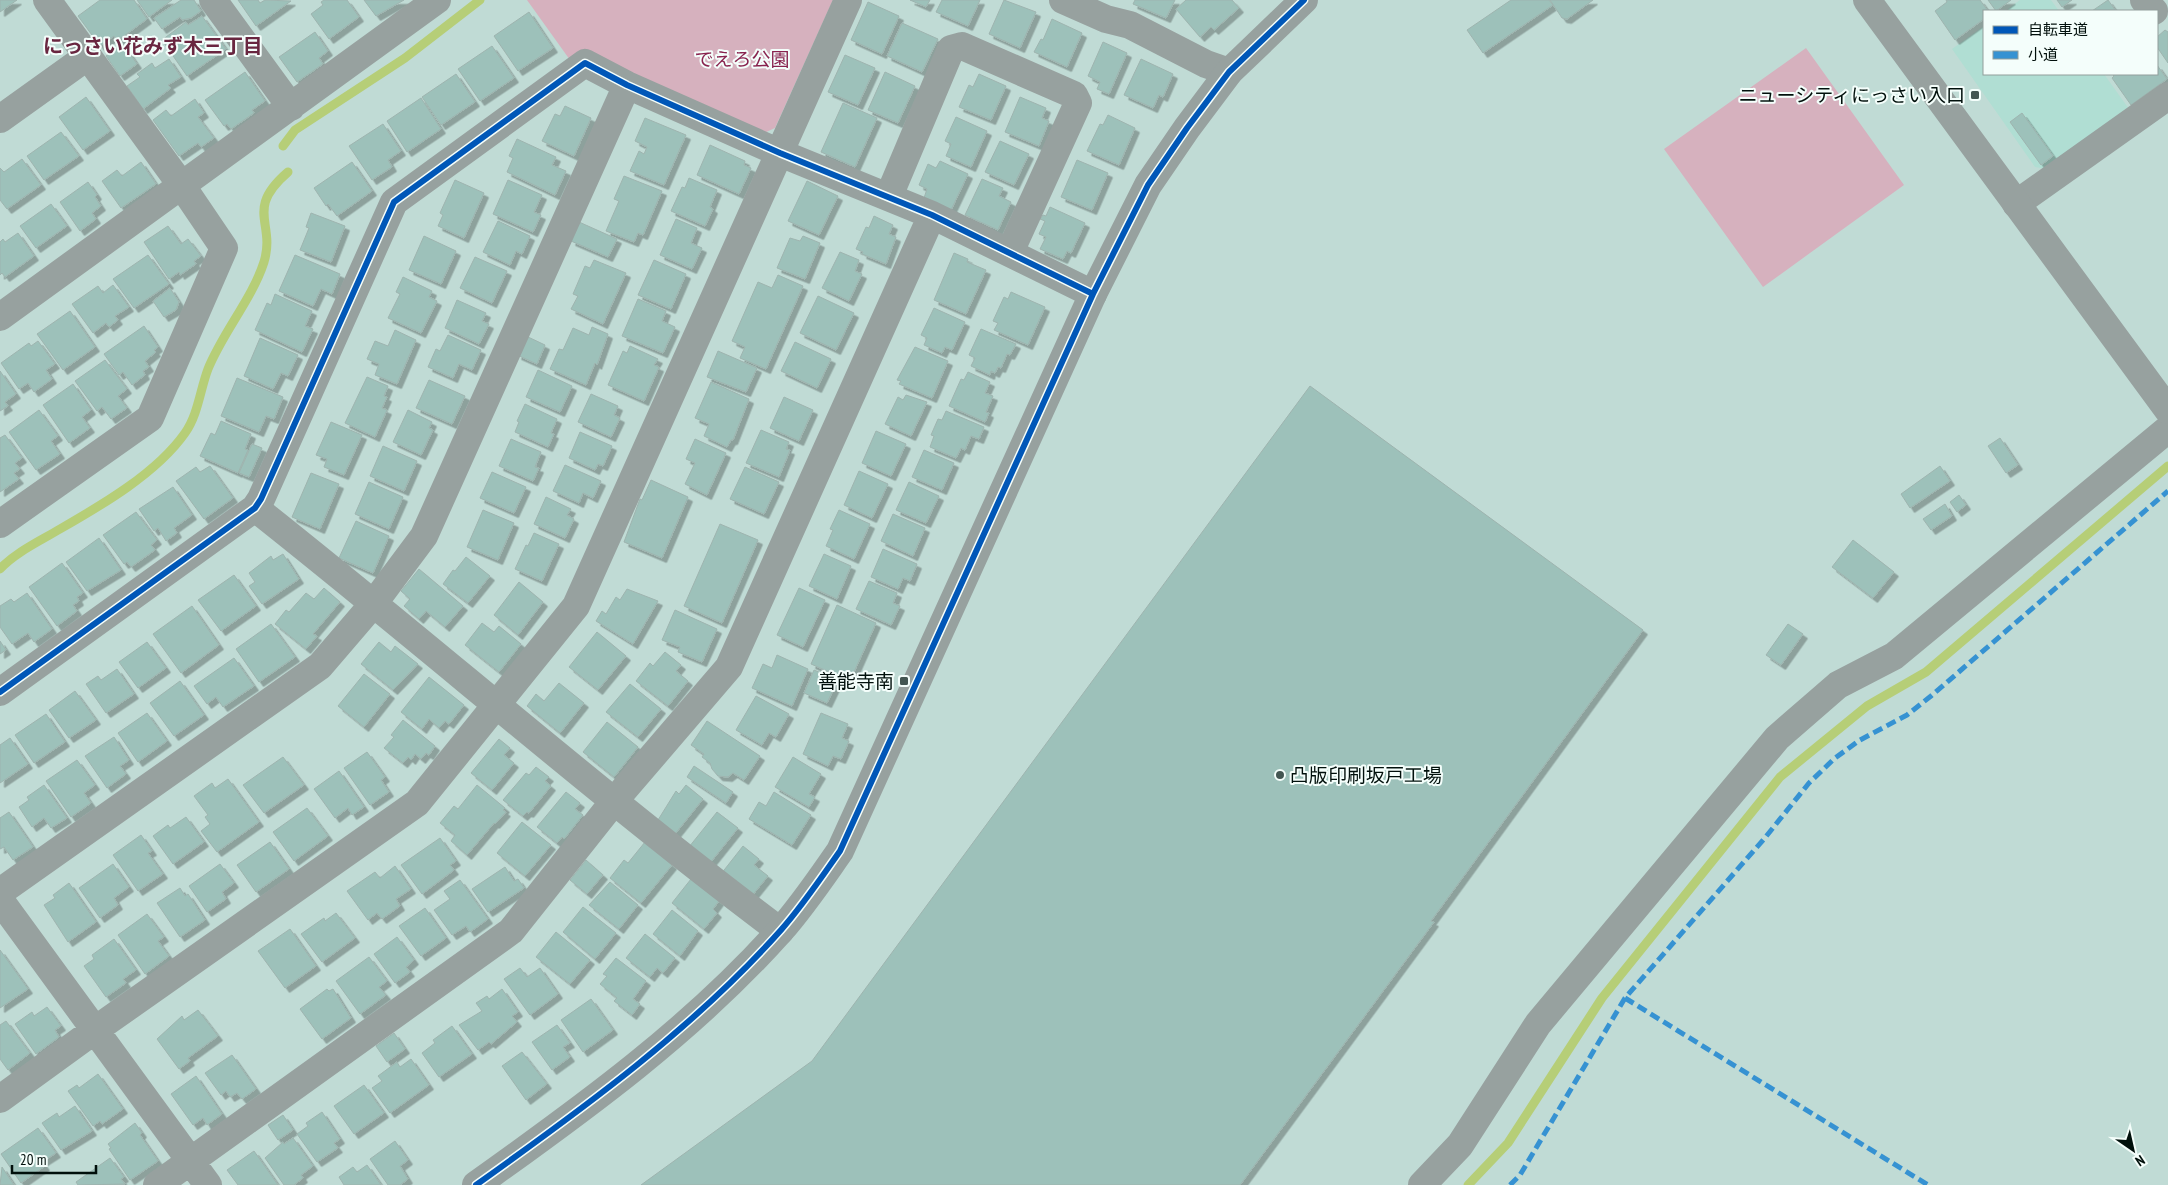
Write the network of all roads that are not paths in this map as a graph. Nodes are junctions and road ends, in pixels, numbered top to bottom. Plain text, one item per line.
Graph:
1 (46, 0) edge
2 (213, 0) edge
3 (437, 0) edge
4 (848, 0) edge
5 (1063, 0) edge
6 (1304, 0) edge
7 (1867, 0) edge
8 (2144, 0) edge
9 (2168, 3) edge
10 (2154, 10) edge
11 (2157, 10) edge
12 (88, 56) junction
13 (1229, 72) junction
14 (627, 84) junction
15 (2168, 96) edge
16 (291, 107) junction
17 (0, 119) edge
18 (780, 153) junction
19 (182, 186) junction
20 (889, 196) junction
21 (2016, 204) junction
22 (932, 215) junction
23 (1010, 252) junction
24 (1093, 294) junction
25 (0, 317) edge
26 (2168, 410) edge
27 (2168, 429) edge
28 (254, 508) junction
29 (0, 524) edge
30 (374, 603) junction
31 (0, 692) edge
32 (496, 703) junction
33 (615, 800) junction
34 (0, 892) edge
35 (0, 900) edge
36 (780, 931) junction
37 (95, 1030) junction
38 (0, 1099) edge
39 (191, 1160) junction
40 (157, 1185) edge
41 (208, 1185) edge
42 (476, 1185) edge
43 (1422, 1185) edge

1 - 12 street
2 - 16 street
3 - 16 street
4 - 18 street
5 - 13 street
6 - 13 street
7 - 21 street
8 - 10 street
9 - 11 street
12 - 17 street
12 - 19 street
13 - 24 street
14 - 18 street
14 - 28 street
14 - 30 street
15 - 21 street
16 - 19 street
18 - 20 street
18 - 32 street
19 - 25 street
19 - 29 street
20 - 22 street
20 - 23 street
21 - 26 street
22 - 23 street
22 - 33 street
23 - 24 street
24 - 36 street
27 - 43 street
28 - 30 street
28 - 31 street
30 - 32 street
30 - 34 street
32 - 33 street
32 - 37 street
33 - 36 street
33 - 39 street
35 - 37 street
36 - 42 street
37 - 38 street
37 - 39 street
39 - 40 street
39 - 41 street

